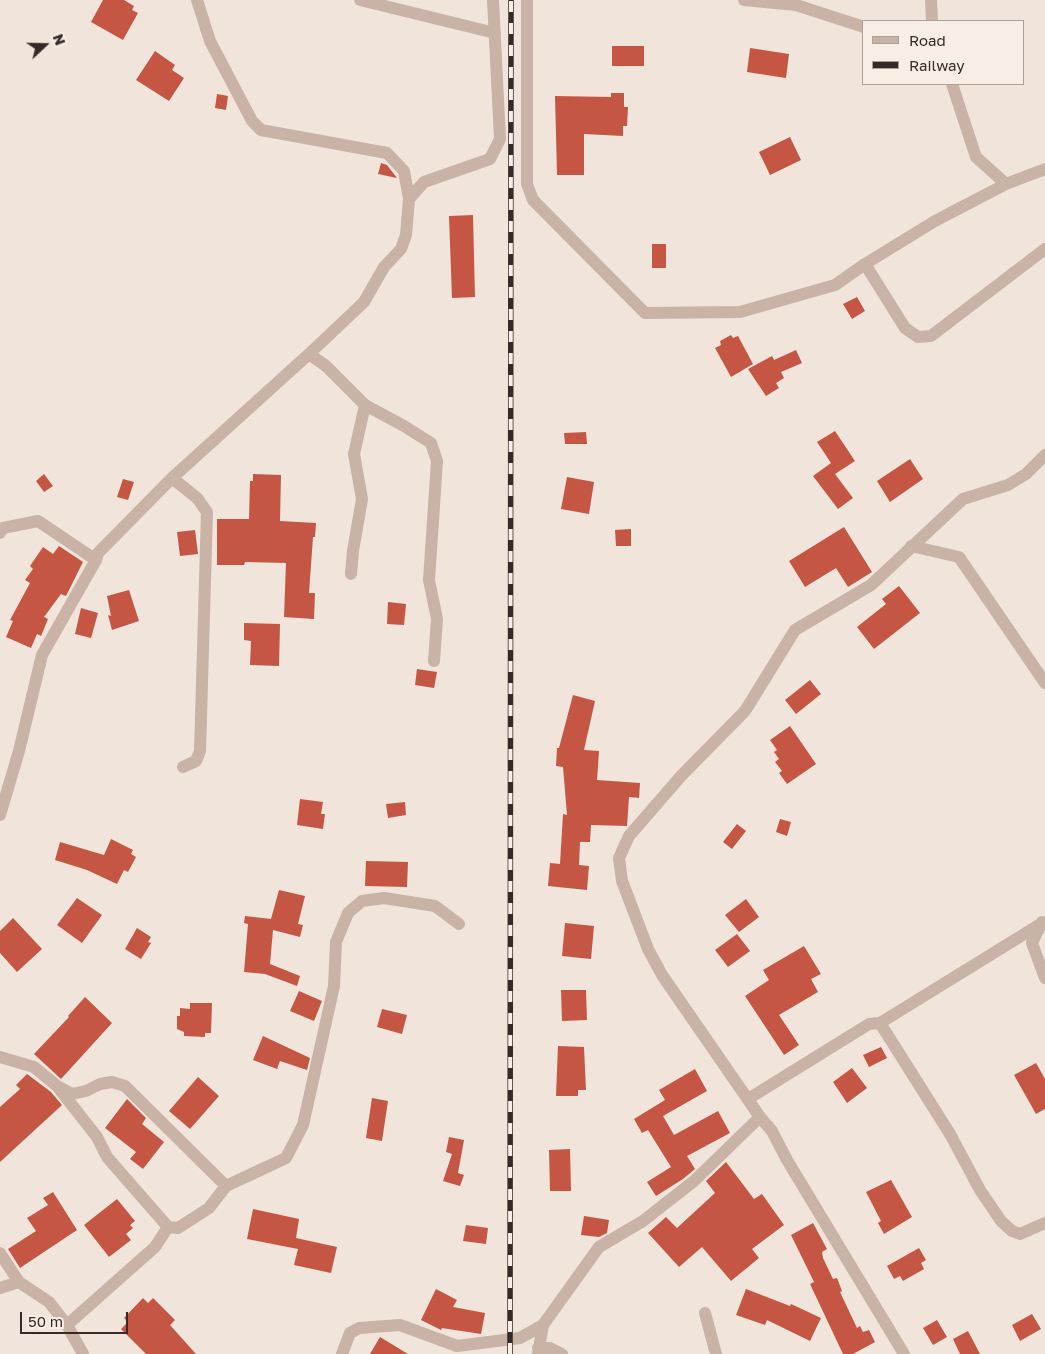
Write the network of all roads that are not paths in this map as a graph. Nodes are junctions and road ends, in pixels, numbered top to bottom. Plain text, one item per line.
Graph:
1 (197, 0) edge
2 (360, 0) edge
3 (493, 0) edge
4 (527, 0) edge
5 (744, 0) edge
6 (751, 0) edge
7 (931, 0) edge
8 (932, 20) edge
9 (862, 26) edge
10 (495, 32) junction
11 (952, 85) edge
12 (1045, 170) edge
13 (1006, 184) junction
14 (409, 199) junction
15 (1045, 250) edge
16 (865, 264) junction
17 (309, 354) junction
18 (365, 405) junction
19 (1045, 455) edge
20 (172, 478) junction
21 (0, 533) edge
22 (911, 546) junction
23 (96, 560) junction
24 (352, 574) dead end
25 (434, 661) dead end
26 (1045, 683) edge
27 (183, 767) dead end
28 (0, 815) edge
29 (1043, 920) edge
30 (459, 924) dead end
31 (1045, 978) edge
32 (880, 1023) junction
33 (0, 1057) edge
34 (57, 1086) junction
35 (748, 1099) junction
36 (760, 1117) junction
37 (226, 1186) junction
38 (1045, 1223) edge
39 (168, 1227) junction
40 (0, 1253) edge
41 (18, 1282) junction
42 (0, 1288) edge
43 (705, 1313) dead end
44 (67, 1325) junction
45 (543, 1325) junction
46 (538, 1351) edge
47 (83, 1354) edge
48 (342, 1354) edge
49 (562, 1354) edge
50 (716, 1354) edge
51 (904, 1354) edge

1 - 14 street
2 - 10 street
3 - 10 street
4 - 16 street
5 - 6 street
6 - 9 street
7 - 8 street
10 - 14 street
11 - 13 street
12 - 13 street
13 - 16 street
14 - 17 street
15 - 16 street
17 - 18 street
17 - 20 street
18 - 24 street
18 - 25 street
19 - 22 street
20 - 23 street
20 - 27 street
21 - 23 street
22 - 26 street
22 - 35 street
23 - 28 street
29 - 31 street
29 - 32 street
30 - 37 street
32 - 35 street
32 - 38 street
33 - 34 street
34 - 37 street
34 - 39 street
35 - 36 street
36 - 45 street
36 - 51 street
37 - 39 street
39 - 44 street
40 - 41 street
41 - 42 street
41 - 44 street
43 - 50 street
44 - 47 street
45 - 46 street
45 - 48 street
46 - 49 street

